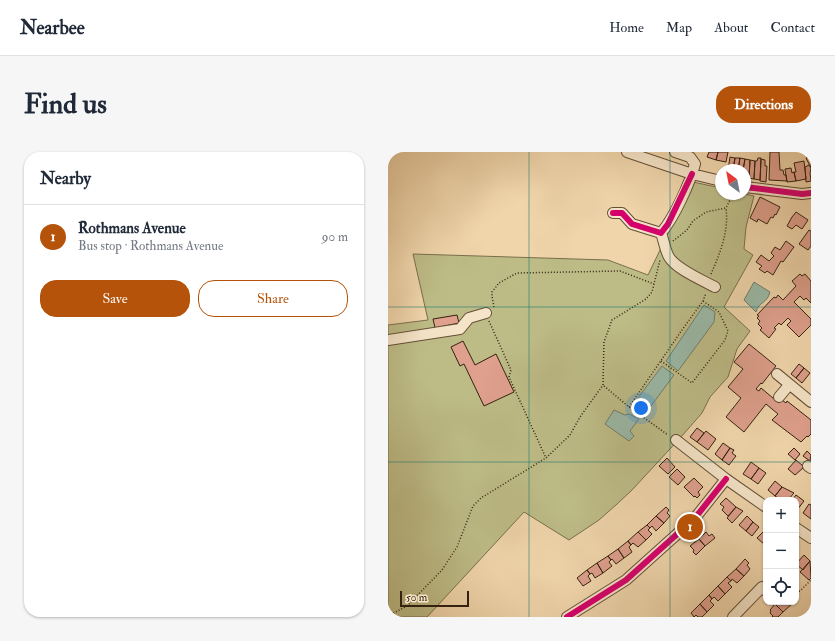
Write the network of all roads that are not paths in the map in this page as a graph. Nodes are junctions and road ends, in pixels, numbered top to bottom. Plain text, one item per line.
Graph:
1 (627, 152) edge
2 (675, 152) edge
3 (645, 155) edge
4 (692, 174) junction
5 (715, 180) edge
6 (751, 188) edge
7 (811, 193) edge
8 (613, 213) dead end
9 (661, 233) junction
10 (711, 285) road end
11 (486, 313) road end
12 (388, 340) edge
13 (777, 374) dead end
14 (789, 385) junction
15 (779, 397) dead end
16 (810, 400) edge
17 (675, 440) road end
18 (726, 479) junction
19 (763, 505) edge
20 (799, 530) edge
21 (811, 537) edge
22 (763, 589) edge
23 (567, 617) edge
24 (733, 617) edge

1 - 3 street
2 - 4 street
3 - 4 street
4 - 5 street
4 - 9 street
6 - 7 street
8 - 9 street
9 - 10 street
11 - 12 street
13 - 14 street
14 - 15 street
14 - 16 street
17 - 18 street
18 - 19 street
18 - 23 street
20 - 21 street
22 - 24 street

